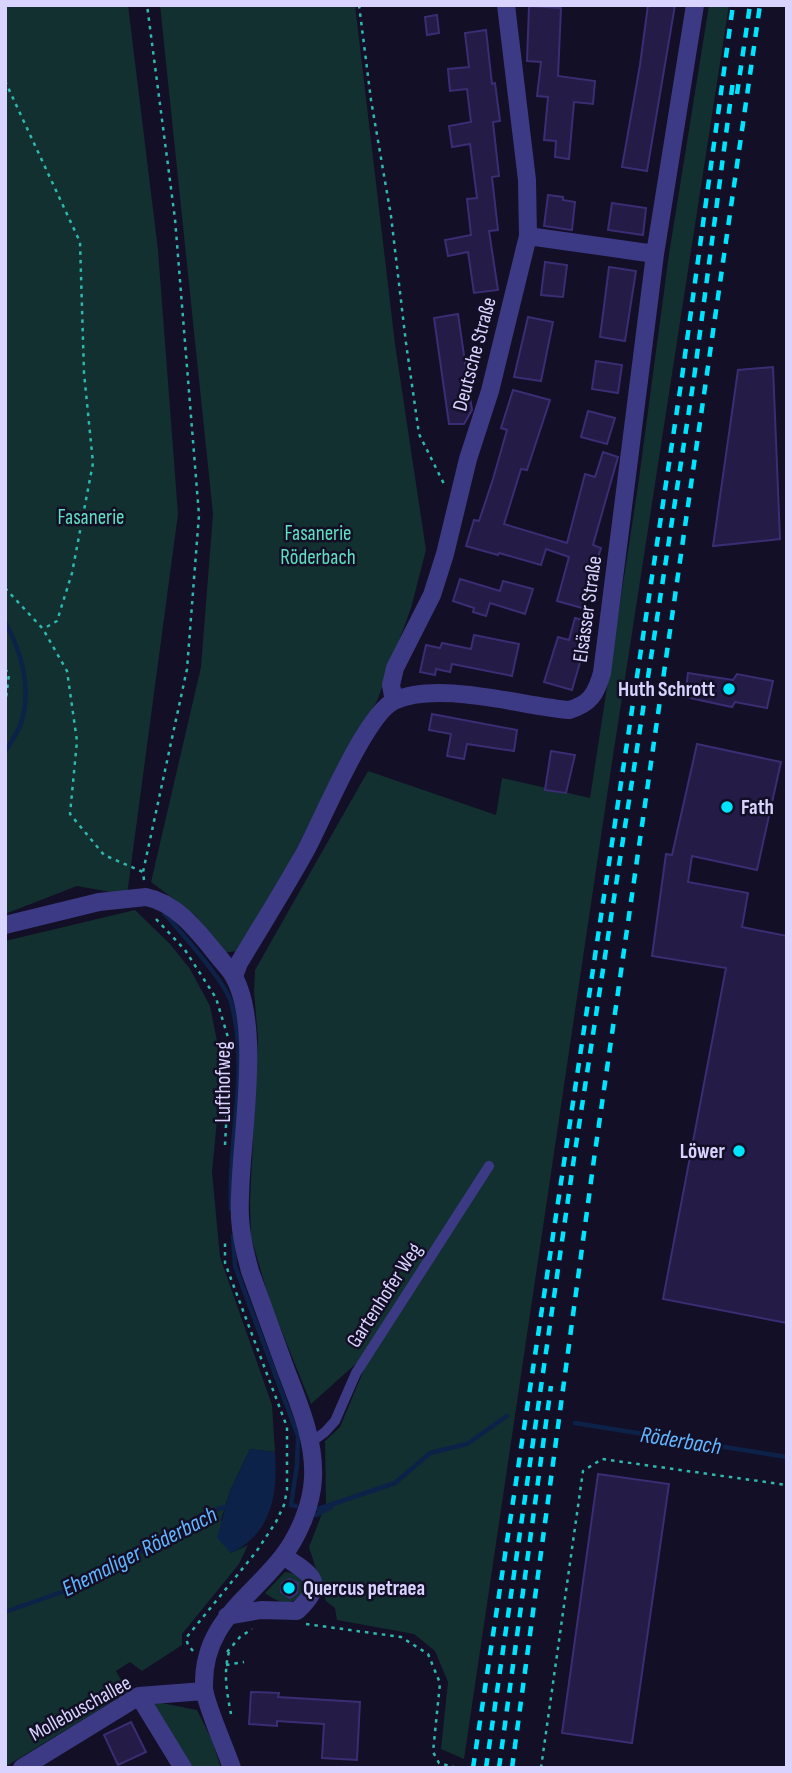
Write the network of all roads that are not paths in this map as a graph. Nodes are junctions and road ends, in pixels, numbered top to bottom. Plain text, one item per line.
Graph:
1 (506, 5) edge
2 (695, 5) edge
3 (528, 236) junction
4 (655, 254) junction
5 (394, 701) junction
6 (5, 925) edge
7 (234, 976) junction
8 (489, 1166) dead end
9 (297, 1443) junction
10 (283, 1556) junction
11 (227, 1616) junction
12 (204, 1691) junction
13 (139, 1696) junction
14 (22, 1768) edge
15 (183, 1768) edge
16 (232, 1768) edge

1 - 3 street, Deutsche Straße
2 - 4 street, Elsässer Straße
3 - 4 street
3 - 5 street, Deutsche Straße
4 - 5 street, Elsässer Straße
5 - 7 street
6 - 7 street, Lufthofweg
7 - 9 street, Lufthofweg
8 - 9 lane, Gartenhofer Weg
9 - 10 street, Lufthofweg
10 - 11 street, Lufthofweg
10 - 11 street
11 - 12 street, Lufthofweg
12 - 13 street, Mollebuschallee
12 - 16 street
13 - 14 street, Mollebuschallee
13 - 15 street

